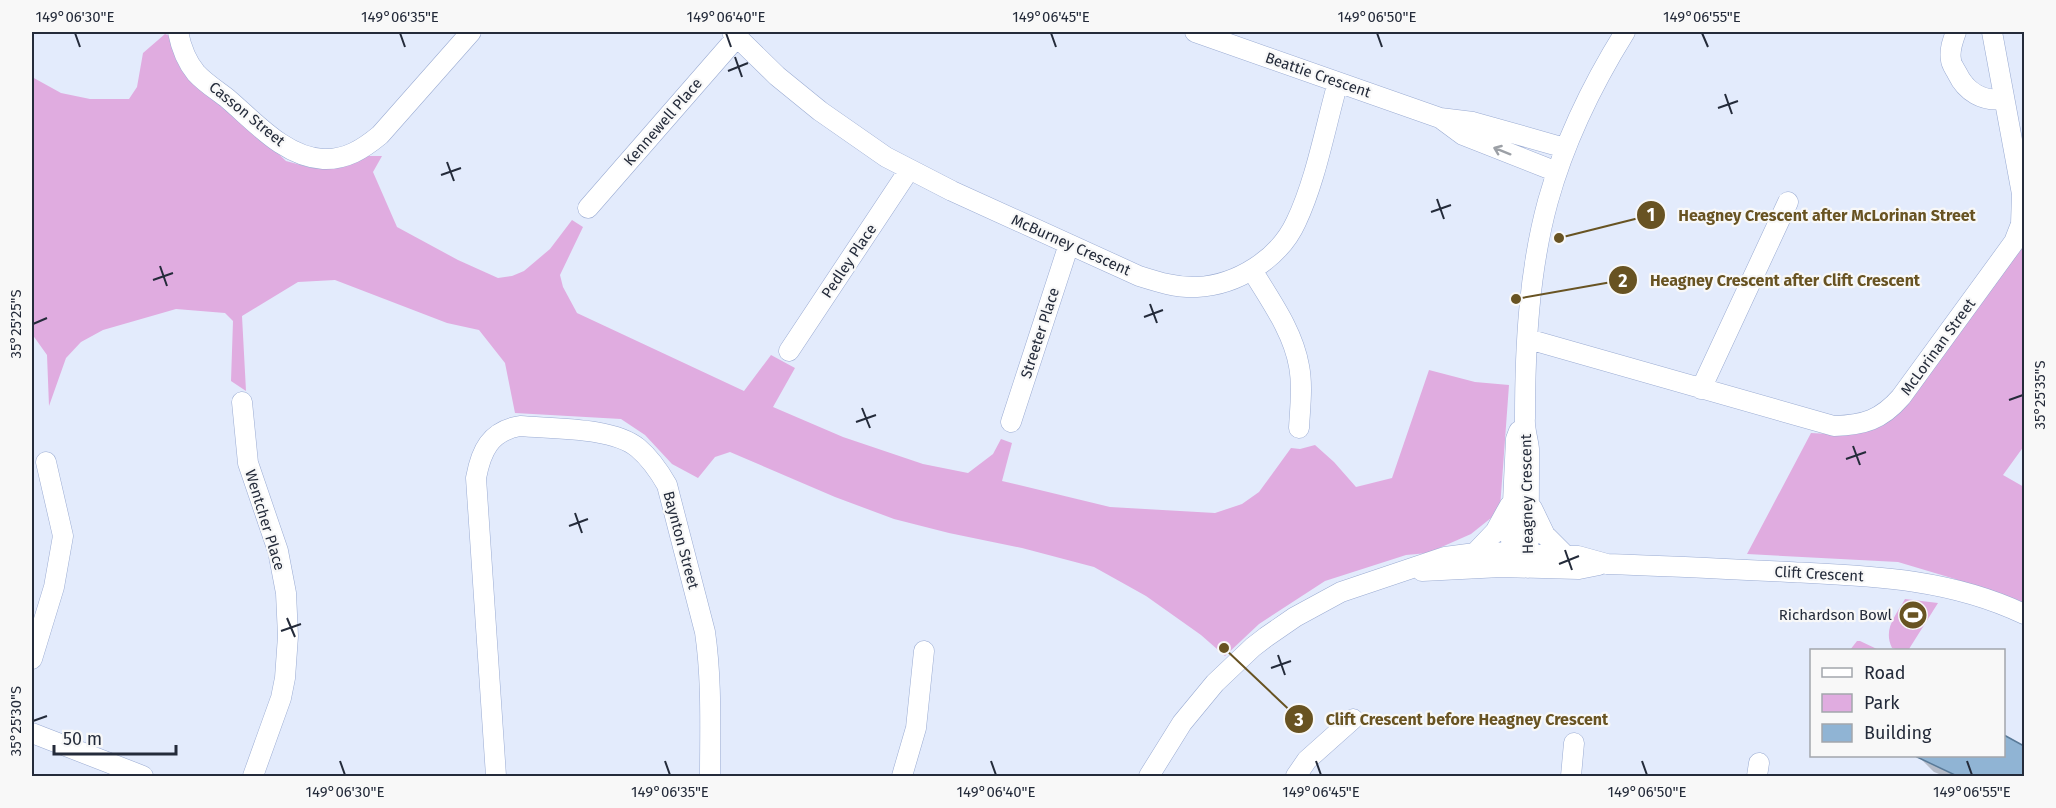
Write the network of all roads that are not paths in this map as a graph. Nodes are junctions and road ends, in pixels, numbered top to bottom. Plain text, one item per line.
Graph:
1 (178, 32) edge
2 (471, 32) edge
3 (1195, 32) edge
4 (1625, 32) edge
5 (1956, 32) edge
6 (1992, 32) edge
7 (735, 34) edge
8 (1338, 82) junction
9 (2004, 99) junction
10 (1440, 118) junction
11 (1565, 148) junction
12 (909, 170) junction
13 (1557, 172) junction
14 (1788, 202) dead end
15 (588, 208) dead end
16 (1069, 244) junction
17 (1252, 270) junction
18 (1528, 339) junction
19 (789, 351) dead end
20 (1701, 389) junction
21 (242, 402) dead end
22 (1011, 422) dead end
23 (1299, 428) dead end
24 (46, 462) dead end
25 (1521, 496) junction
26 (1475, 553) junction
27 (1564, 555) junction
28 (1519, 560) junction
29 (1607, 564) junction
30 (1406, 570) junction
31 (2025, 614) edge
32 (924, 651) dead end
33 (32, 659) edge
34 (1353, 719) dead end
35 (32, 733) edge
36 (1574, 743) dead end
37 (143, 777) edge
38 (254, 777) edge
39 (496, 777) edge
40 (710, 777) edge
41 (902, 777) edge
42 (1149, 777) edge
43 (1296, 777) edge
44 (1571, 777) edge

1 - 2 street, Casson Street
3 - 8 street, Beattie Crescent
4 - 11 street, Heagney Crescent
5 - 9 street
6 - 9 street, McLorinan Street
7 - 12 street, McBurney Crescent
7 - 15 street, Kennewell Place
8 - 10 street, Beattie Crescent
8 - 17 street, McBurney Crescent
9 - 20 street, McLorinan Street
10 - 11 street, Beattie Crescent
13 -> 10 street, Beattie Crescent
11 - 13 street, Heagney Crescent
12 - 16 street, McBurney Crescent
12 - 19 street, Pedley Place
13 - 18 street, Heagney Crescent
14 - 20 street
16 - 17 street, McBurney Crescent
16 - 22 street, Streeter Place
17 - 23 street
18 - 20 street, McLorinan Street
18 - 25 street, Heagney Crescent
21 - 38 street, Wentcher Place
24 - 33 street
25 - 26 street
25 - 27 street
25 - 28 street, Heagney Crescent
26 - 28 street, Clift Crescent
26 - 30 street, Clift Crescent
27 - 28 street, Clift Crescent
27 - 29 street, Clift Crescent
28 - 29 street, Clift Crescent
28 - 30 street, Clift Crescent
29 - 31 street, Clift Crescent
30 - 42 street, Clift Crescent
32 - 41 street
34 - 43 street
35 - 37 street
36 - 44 street
39 - 40 street, Baynton Street

